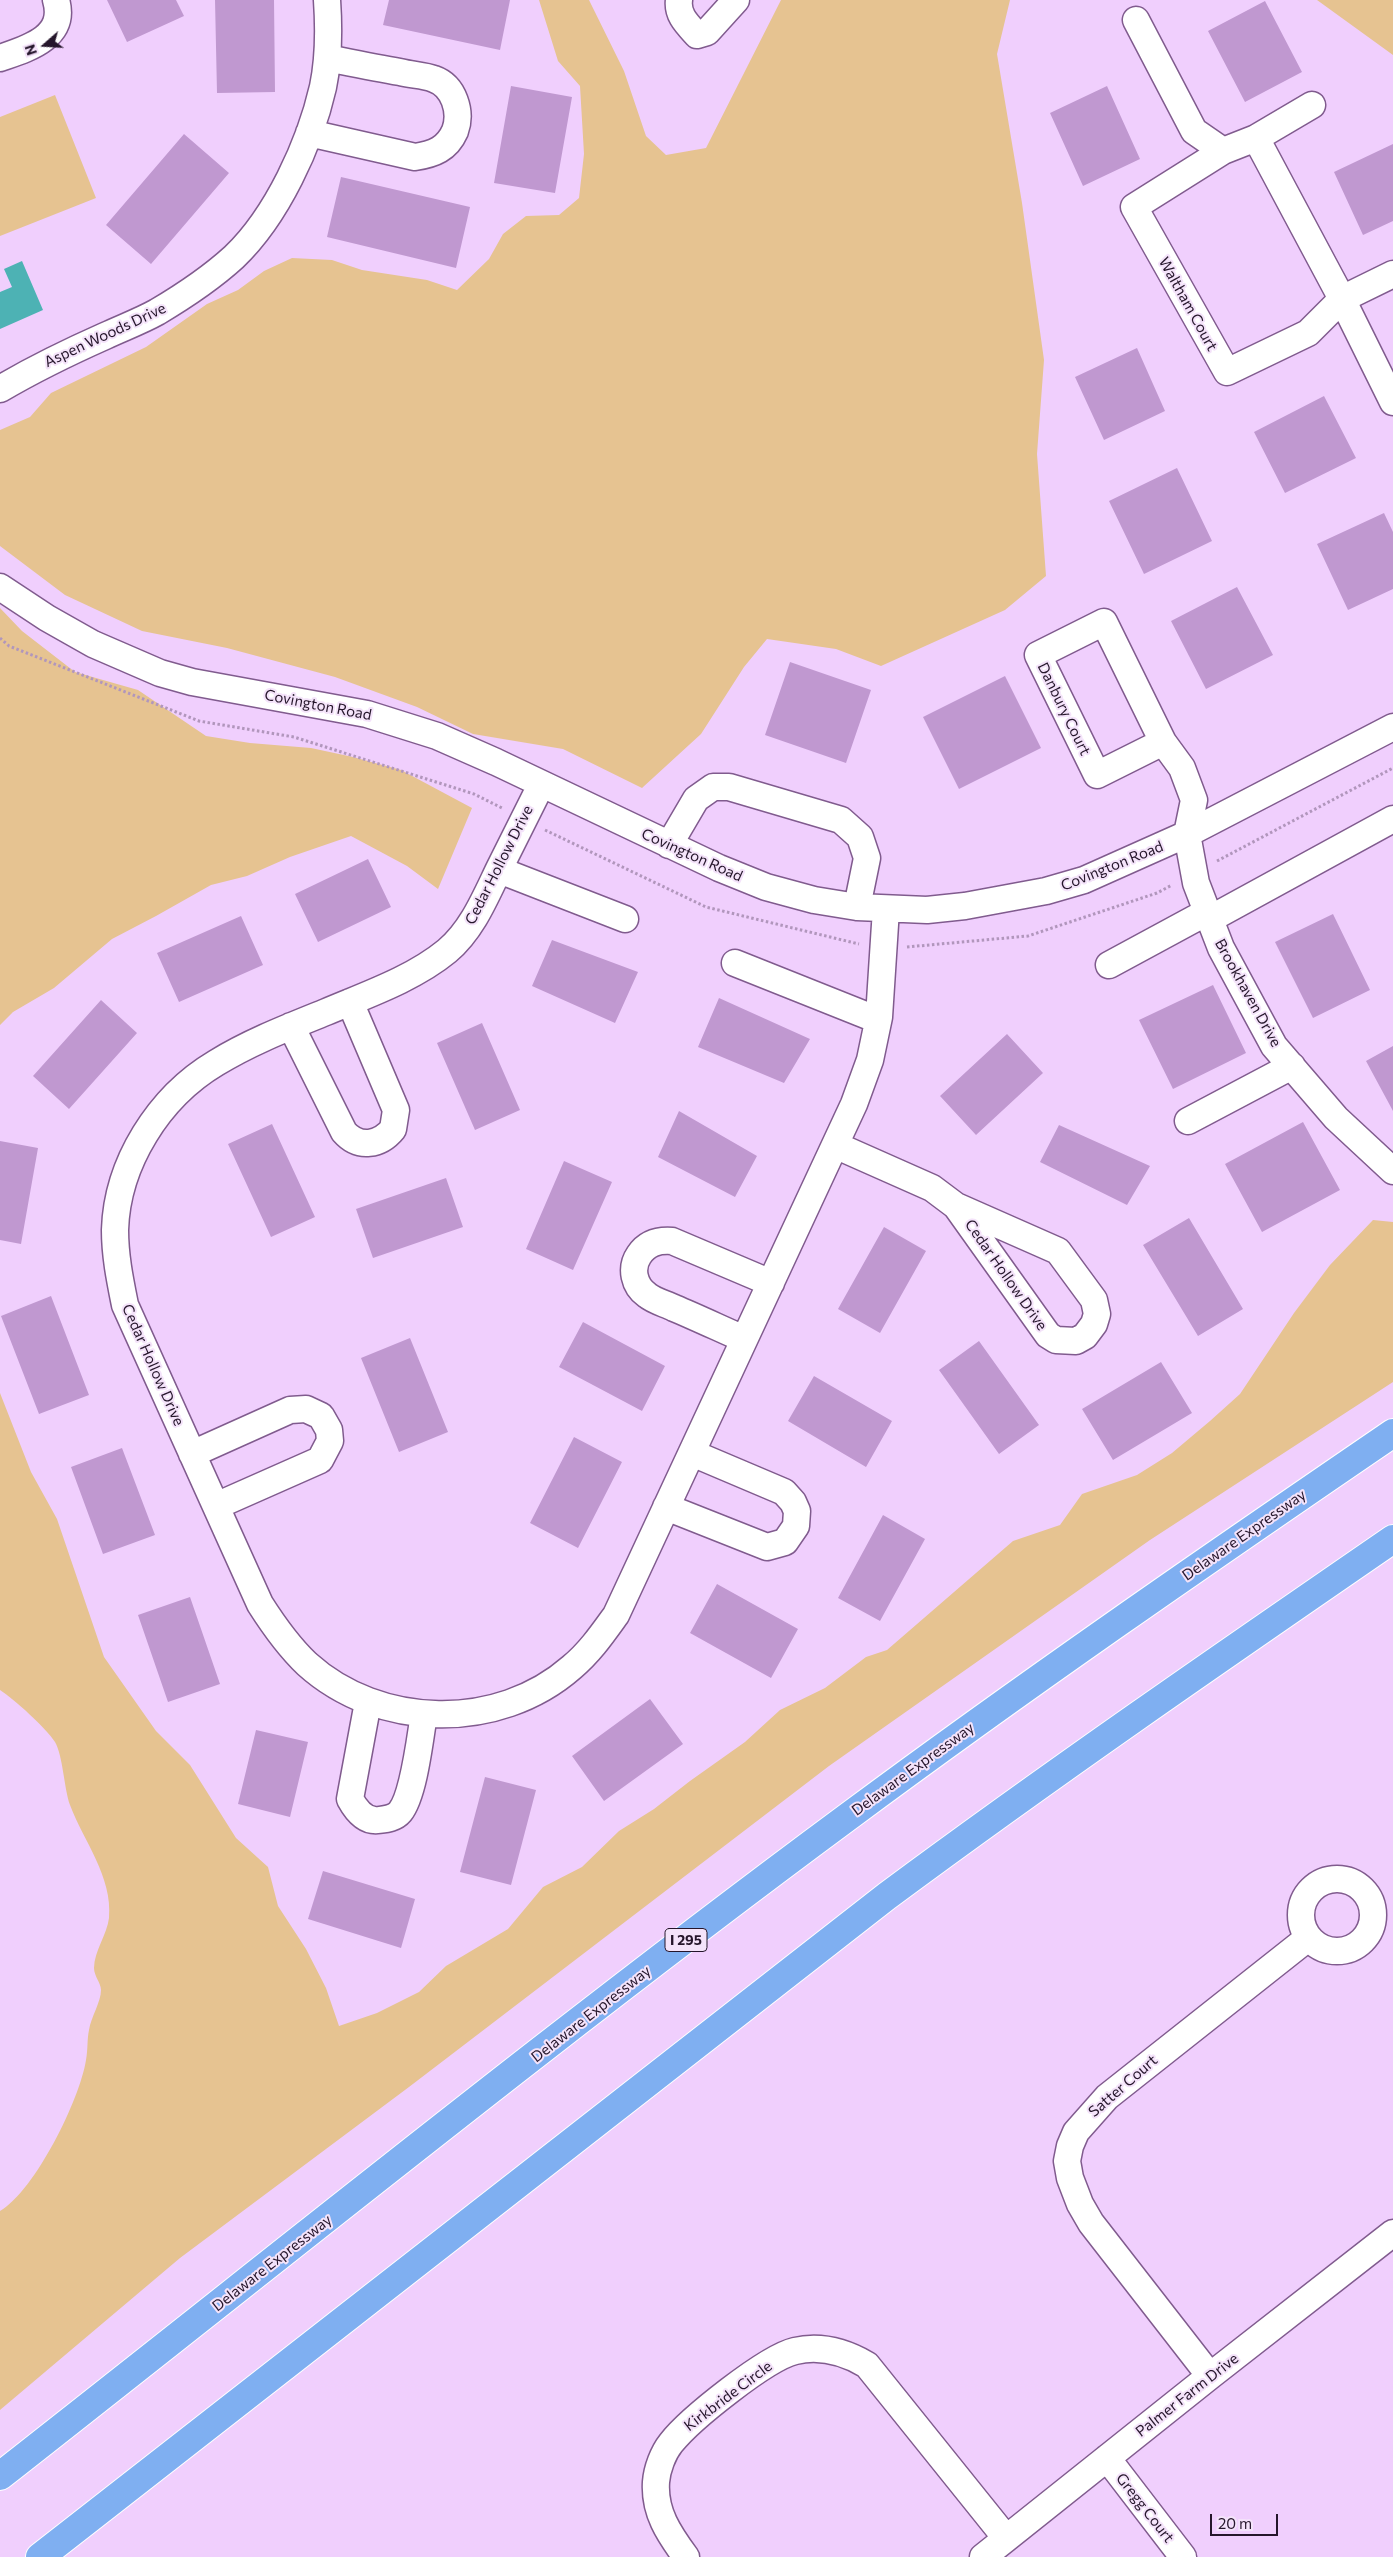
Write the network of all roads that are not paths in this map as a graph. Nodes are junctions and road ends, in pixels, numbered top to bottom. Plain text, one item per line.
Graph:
1 (56, 0) edge
2 (327, 0) edge
3 (679, 0) edge
4 (736, 0) edge
5 (1136, 20) dead end
6 (0, 58) edge
7 (327, 58) junction
8 (1312, 105) dead end
9 (309, 133) junction
10 (1256, 138) junction
11 (1223, 151) junction
12 (1393, 274) edge
13 (1342, 299) junction
14 (0, 389) edge
15 (1393, 402) edge
16 (0, 586) edge
17 (1393, 727) edge
18 (1163, 742) junction
19 (541, 784) junction
20 (1393, 819) edge
21 (1187, 834) junction
22 (669, 845) junction
23 (498, 870) junction
24 (857, 907) junction
25 (886, 909) junction
26 (1208, 916) junction
27 (625, 919) dead end
28 (735, 963) dead end
29 (1109, 965) dead end
30 (350, 1002) junction
31 (878, 1020) junction
32 (291, 1026) junction
33 (1292, 1066) junction
34 (1188, 1121) dead end
35 (835, 1145) junction
36 (1393, 1171) edge
37 (956, 1206) junction
38 (771, 1283) junction
39 (744, 1339) junction
40 (1393, 1433) edge
41 (692, 1453) junction
42 (192, 1454) junction
43 (216, 1506) junction
44 (666, 1507) junction
45 (1393, 1539) edge
46 (368, 1702) junction
47 (424, 1714) junction
48 (1308, 1938) dead end
49 (1393, 2233) edge
50 (1210, 2376) junction
51 (1107, 2458) junction
52 (0, 2476) edge
53 (1006, 2538) junction
54 (40, 2557) edge
55 (686, 2557) edge
56 (983, 2557) edge
57 (1184, 2557) edge

1 - 6 street
2 - 7 street, Aspen Woods Drive
3 - 4 street
5 - 11 street
7 - 9 street, Aspen Woods Drive
7 - 9 street
8 - 10 street, Waltham Court
9 - 14 street, Aspen Woods Drive
10 - 11 street, Waltham Court
10 - 13 street
11 - 13 street, Waltham Court
12 - 13 street, Waltham Court
13 - 15 street
16 - 19 street, Covington Road
17 - 21 street, Covington Road
18 - 18 street, Danbury Court
18 - 21 street, Danbury Court
19 - 22 street, Covington Road
19 - 23 street, Cedar Hollow Drive
20 - 26 street
21 - 25 street, Covington Road
21 - 26 street, Brookhaven Drive
22 - 24 street, Covington Road
22 - 24 street
23 - 27 street
23 - 30 street, Cedar Hollow Drive
24 - 25 street, Covington Road
25 - 31 street, Cedar Hollow Drive
26 - 29 street
26 - 33 street, Brookhaven Drive
28 - 31 street
30 - 32 street, Cedar Hollow Drive
30 - 32 street
31 - 35 street, Cedar Hollow Drive
32 - 42 street, Cedar Hollow Drive
33 - 34 street
33 - 36 street, Brookhaven Drive
35 - 37 street, Cedar Hollow Drive
35 - 38 street, Cedar Hollow Drive
37 - 37 street, Cedar Hollow Drive
38 - 39 street, Cedar Hollow Drive
38 - 39 street
39 - 41 street, Cedar Hollow Drive
40 - 52 highway, Delaware Expressway / I 295
41 - 44 street, Cedar Hollow Drive
41 - 44 street
42 - 43 street, Cedar Hollow Drive
42 - 43 street
43 - 46 street, Cedar Hollow Drive
44 - 47 street, Cedar Hollow Drive
45 - 54 highway
46 - 47 street, Cedar Hollow Drive
46 - 47 street
48 - 50 street, Satter Court
49 - 50 street, Palmer Farm Drive
50 - 51 street, Palmer Farm Drive
51 - 53 street, Palmer Farm Drive
51 - 57 street, Gregg Court
53 - 55 street, Kirkbride Circle
53 - 56 street, Palmer Farm Drive

